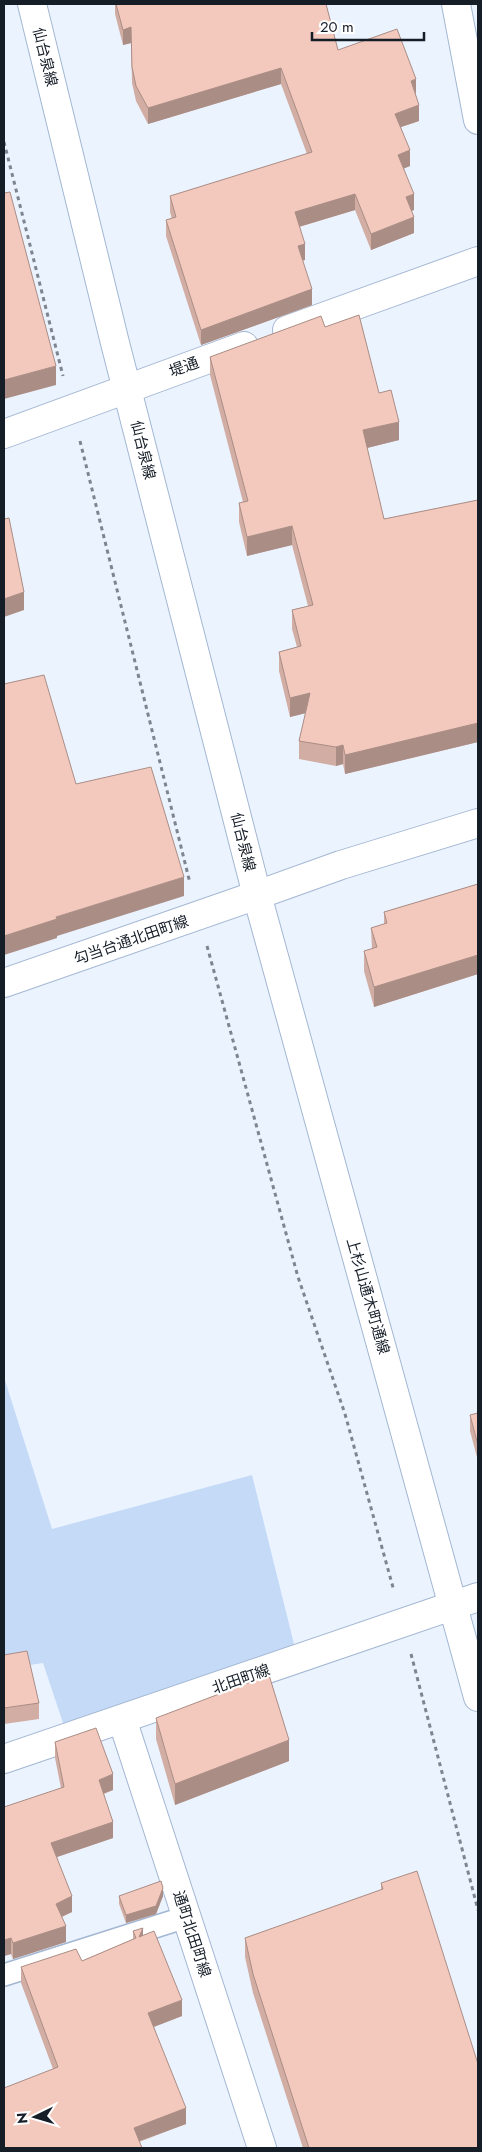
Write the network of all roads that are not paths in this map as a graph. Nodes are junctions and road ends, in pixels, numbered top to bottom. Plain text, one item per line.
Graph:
1 (32, 4) edge
2 (456, 4) edge
3 (478, 120) edge
4 (478, 261) edge
5 (127, 388) junction
6 (4, 434) edge
7 (478, 823) edge
8 (257, 895) junction
9 (4, 982) edge
10 (478, 1597) edge
11 (453, 1606) junction
12 (478, 1697) edge
13 (122, 1719) junction
14 (4, 1759) edge
15 (186, 1917) junction
16 (4, 1975) edge
17 (262, 2148) edge

1 - 5 street, 仙台泉線
2 - 3 street
4 - 5 street, 堤通
5 - 6 street, 堤通
5 - 8 street, 仙台泉線
7 - 8 street, 勾当台通北田町線
8 - 9 street, 勾当台通北田町線
8 - 11 street, 上杉山通木町通線
10 - 11 street, 北田町線
11 - 12 street, 上杉山通木町通線
11 - 13 street, 北田町線
13 - 14 street, 北田町線
13 - 15 street, 通町北田町線
15 - 16 lane
15 - 17 street, 通町北田町線

